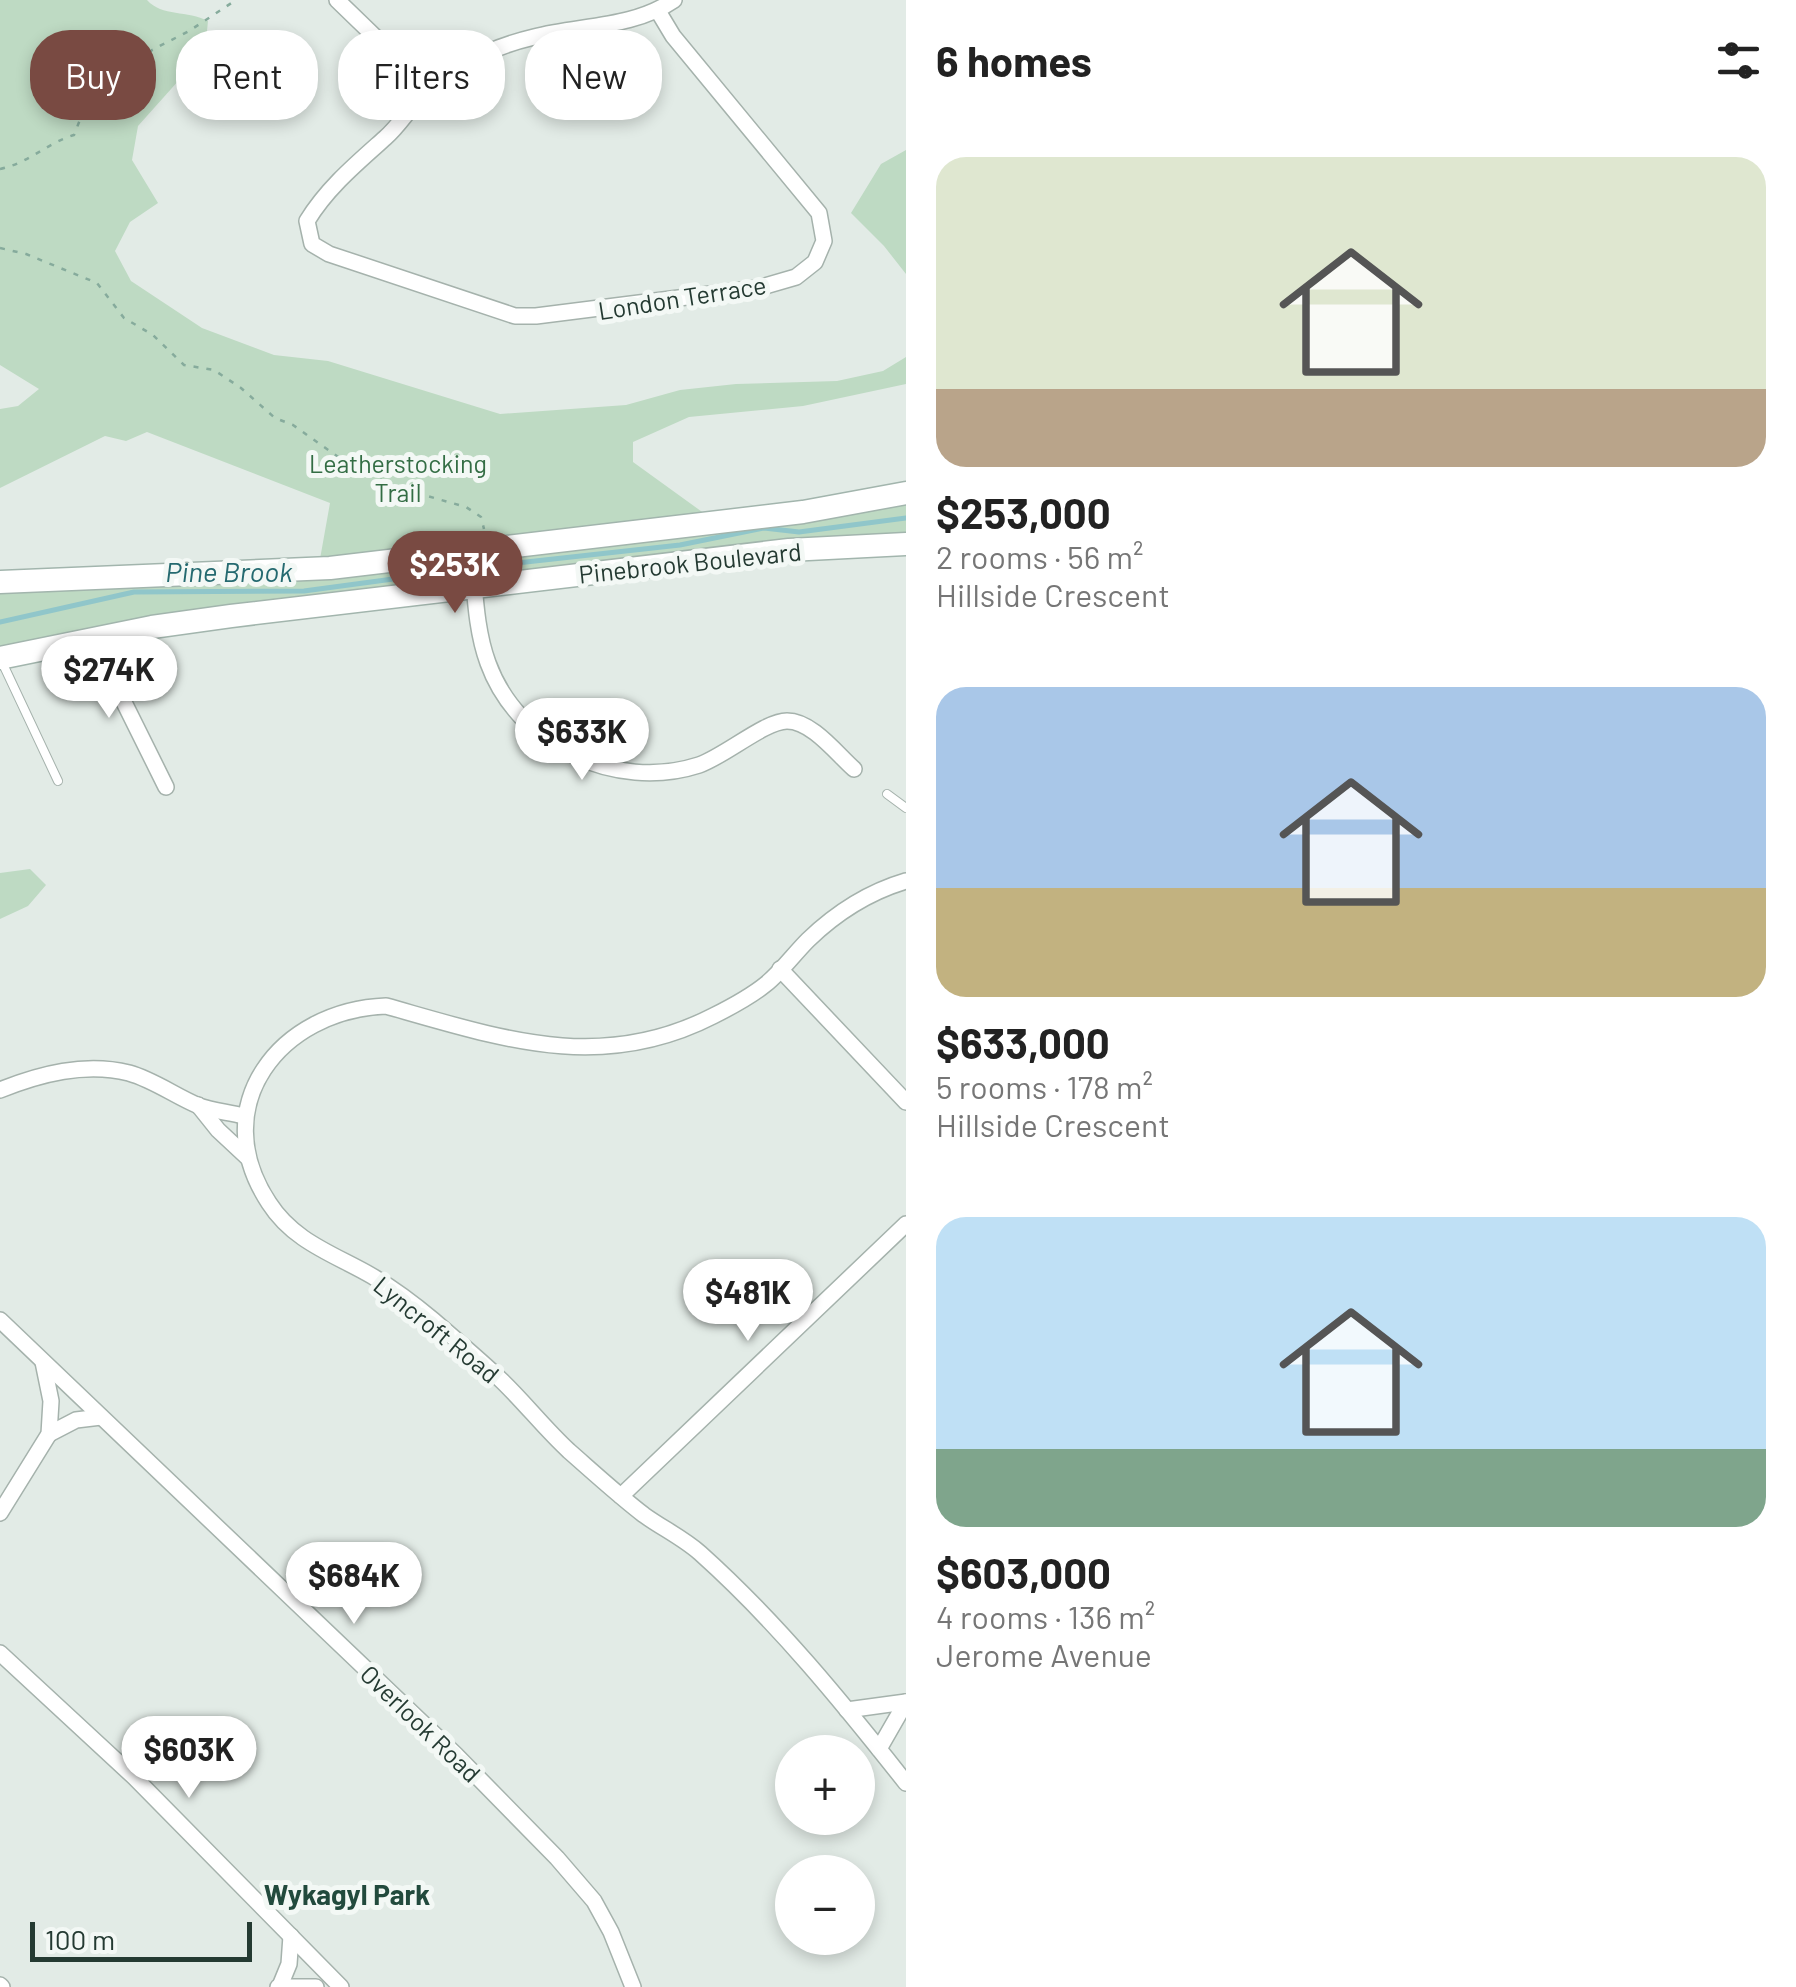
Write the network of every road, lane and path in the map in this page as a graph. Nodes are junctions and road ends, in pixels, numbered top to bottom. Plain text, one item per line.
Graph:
1 (236, 0) edge
2 (336, 0) edge
3 (674, 0) edge
4 (658, 11) junction
5 (367, 30) edge
6 (505, 46) edge
7 (402, 120) edge
8 (0, 168) edge
9 (0, 248) edge
10 (906, 493) edge
11 (478, 543) junction
12 (906, 544) edge
13 (0, 582) edge
14 (475, 587) junction
15 (102, 637) junction
16 (0, 658) edge
17 (854, 769) dead end
18 (58, 781) dead end
19 (166, 787) dead end
20 (887, 794) dead end
21 (906, 808) edge
22 (906, 881) edge
23 (780, 969) junction
24 (0, 1090) edge
25 (906, 1102) edge
26 (198, 1106) junction
27 (244, 1116) junction
28 (248, 1158) junction
29 (906, 1224) edge
30 (0, 1320) edge
31 (42, 1361) junction
32 (101, 1417) junction
33 (49, 1434) junction
34 (621, 1496) junction
35 (0, 1513) edge
36 (0, 1653) edge
37 (906, 1702) edge
38 (848, 1710) junction
39 (879, 1749) junction
40 (906, 1783) edge
41 (291, 1936) junction
42 (279, 1987) edge
43 (316, 1987) edge
44 (341, 1987) edge
45 (634, 1987) edge

1 - 8 path
2 - 5 street
3 - 4 street
4 - 6 street
4 - 7 street, London Terrace
9 - 11 path
10 - 11 street, Pinebrook Boulevard
11 - 13 street, Pinebrook Boulevard
11 - 14 street
12 - 14 street, Pinebrook Boulevard
14 - 15 street, Pinebrook Boulevard
14 - 17 street
15 - 16 street, Pinebrook Boulevard
15 - 19 street
16 - 18 lane
20 - 21 lane
22 - 23 street, Lyncroft Road
23 - 25 street
23 - 27 street, Lyncroft Road
24 - 26 street
26 - 27 street
26 - 28 street
27 - 28 street, Lyncroft Road
28 - 34 street, Lyncroft Road
29 - 34 street
30 - 31 street, Overlook Road
31 - 32 street, Overlook Road
31 - 33 street
32 - 33 street
32 - 45 street, Overlook Road
33 - 35 street
34 - 38 street, Lyncroft Road
36 - 41 street
37 - 38 street
37 - 39 street
38 - 39 street, Lyncroft Road
39 - 40 street, Lyncroft Road
41 - 42 street
41 - 44 street
42 - 43 street

